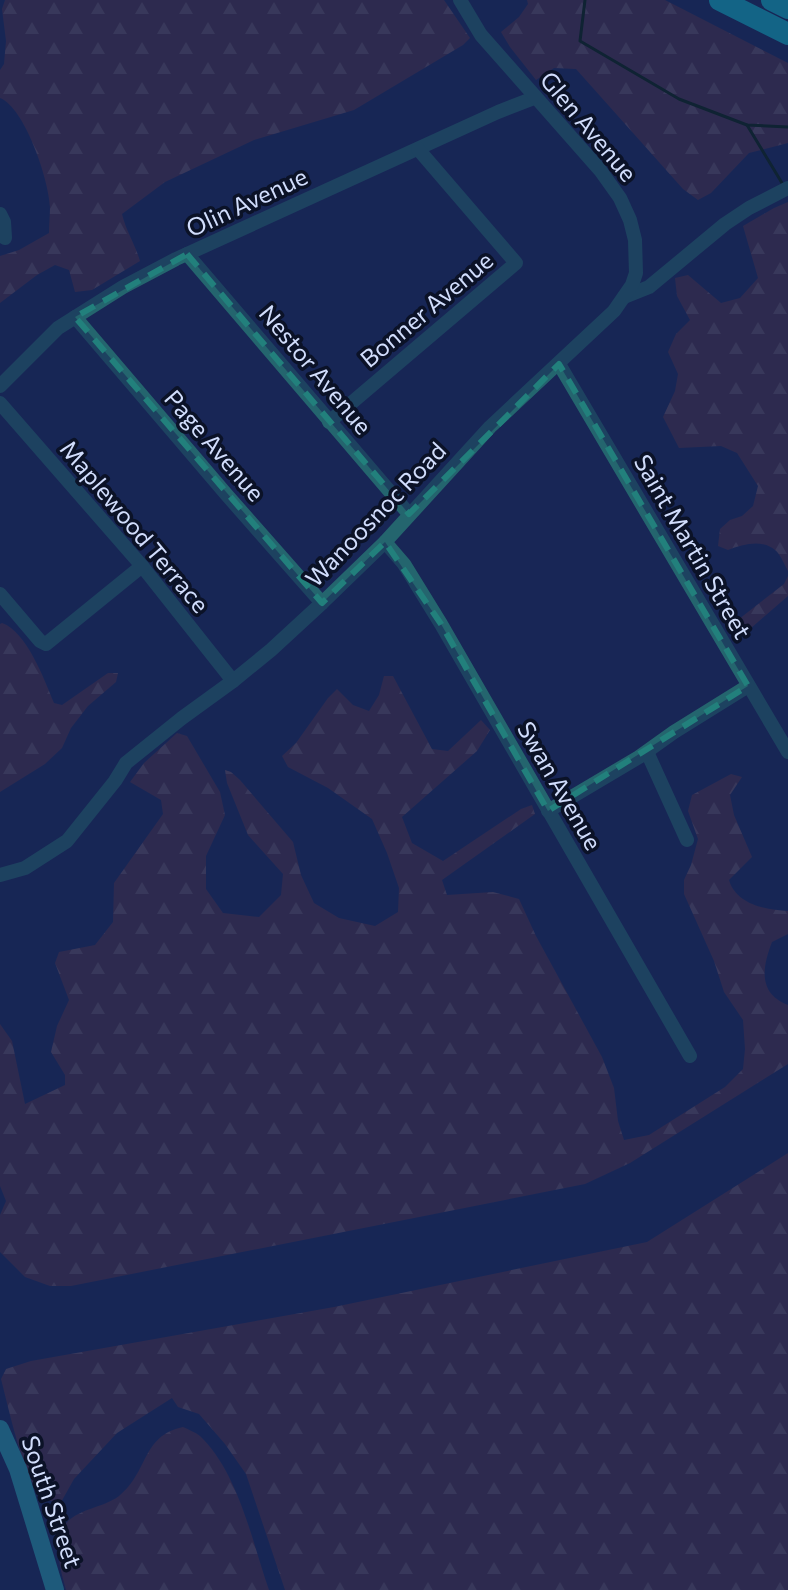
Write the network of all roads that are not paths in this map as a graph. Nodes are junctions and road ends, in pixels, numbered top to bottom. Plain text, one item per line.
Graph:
1 (460, 0) edge
2 (720, 0) edge
3 (772, 0) edge
4 (788, 8) edge
5 (788, 34) edge
6 (534, 98) junction
7 (418, 149) junction
8 (788, 188) edge
9 (0, 214) edge
10 (5, 238) dead end
11 (187, 254) junction
12 (624, 297) junction
13 (75, 317) junction
14 (559, 364) junction
15 (0, 386) edge
16 (0, 403) edge
17 (329, 422) junction
18 (409, 514) junction
19 (385, 542) junction
20 (142, 566) junction
21 (0, 594) edge
22 (322, 603) junction
23 (233, 681) junction
24 (748, 686) junction
25 (647, 752) junction
26 (788, 752) edge
27 (548, 811) junction
28 (687, 840) dead end
29 (0, 875) edge
30 (690, 1056) dead end
31 (0, 1429) edge
32 (55, 1590) edge

1 - 6 street, Glen Avenue
2 - 5 highway
3 - 4 highway
6 - 7 street, Olin Avenue
6 - 12 street, Glen Avenue
7 - 11 street, Olin Avenue
7 - 17 street, Bonner Avenue
8 - 12 street, Wanoosnoc Road
9 - 10 street
11 - 13 street, Olin Avenue
11 - 17 street, Nestor Avenue
12 - 14 street, Wanoosnoc Road
13 - 15 street, Olin Avenue
13 - 22 street, Page Avenue
14 - 18 street, Wanoosnoc Road
14 - 24 street, Saint Martin Street
16 - 20 street, Maplewood Terrace
17 - 18 street, Nestor Avenue
18 - 19 street, Wanoosnoc Road
19 - 22 street, Wanoosnoc Road
19 - 27 street, Swan Avenue
20 - 21 street
20 - 23 street, Maplewood Terrace
22 - 23 street, Wanoosnoc Road
23 - 29 street, Wanoosnoc Road
24 - 25 street
24 - 26 street, Saint Martin Street
25 - 27 street
25 - 28 street
27 - 30 street, Swan Avenue
31 - 32 main road, South Street

